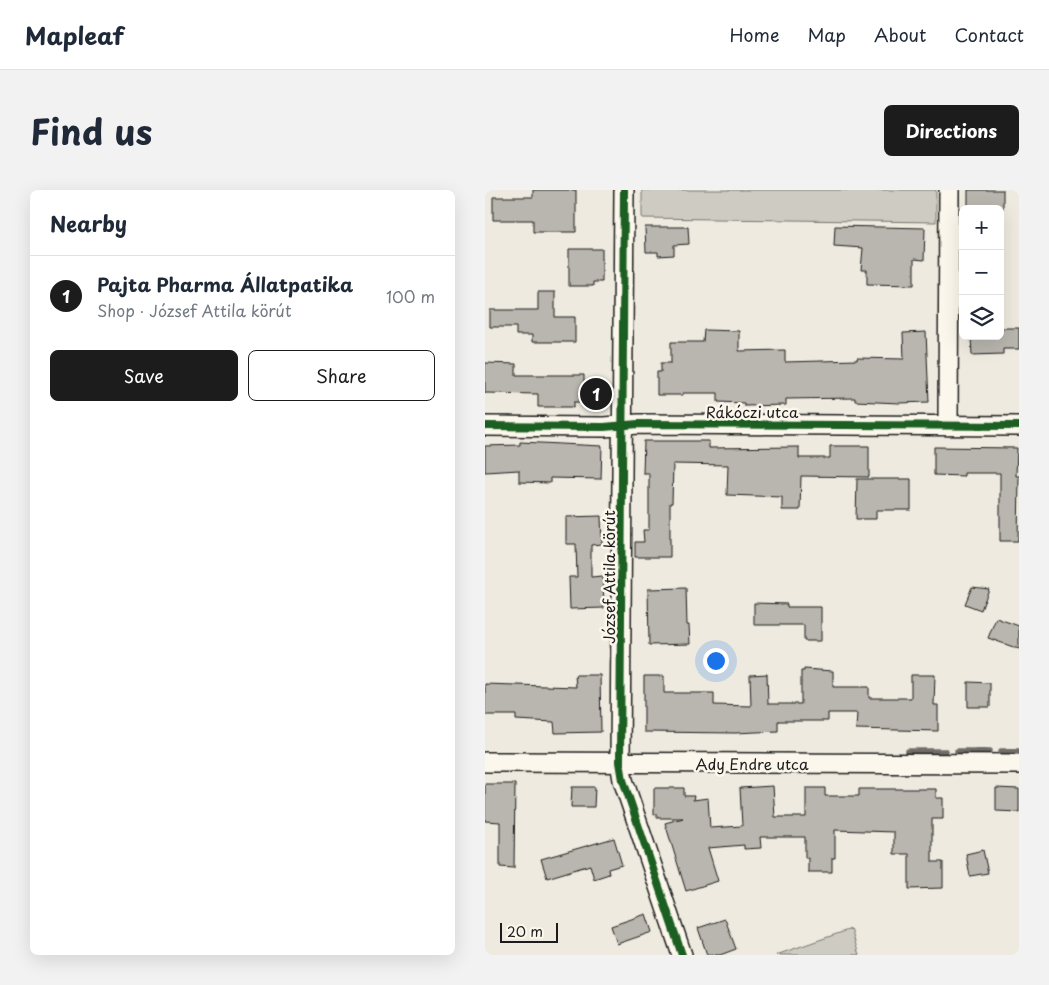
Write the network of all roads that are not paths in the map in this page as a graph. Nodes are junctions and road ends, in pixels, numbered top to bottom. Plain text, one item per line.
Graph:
1 (624, 190) edge
2 (949, 190) edge
3 (485, 426) edge
4 (623, 426) junction
5 (948, 426) junction
6 (1019, 426) edge
7 (485, 762) edge
8 (620, 762) junction
9 (1019, 764) edge
10 (682, 955) edge

1 - 4 street, József Attila körút
2 - 5 street
3 - 4 street, Rákóczi utca
4 - 5 street, Rákóczi utca
4 - 8 street, József Attila körút
5 - 6 street, Rákóczi utca
7 - 8 street, Ady Endre utca
8 - 9 street, Ady Endre utca
8 - 10 street, József Attila körút

